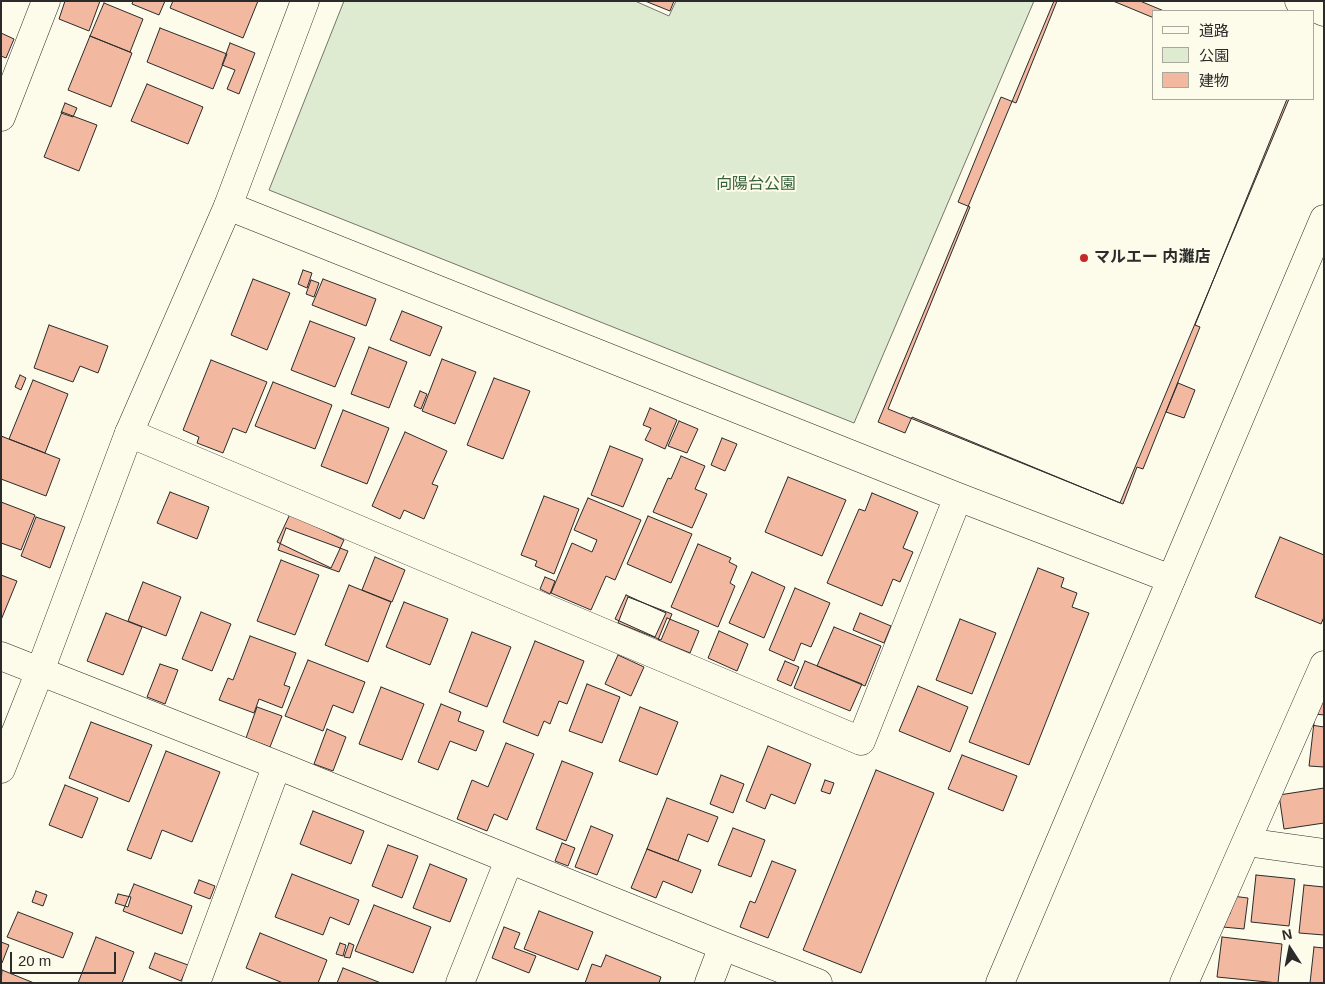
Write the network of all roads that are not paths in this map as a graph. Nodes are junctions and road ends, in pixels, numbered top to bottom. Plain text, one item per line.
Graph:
1 (46, 1) edge
2 (305, 1) edge
3 (1299, 1) edge
4 (1324, 12) edge
5 (1, 117) edge
6 (228, 206) junction
7 (1324, 219) edge
8 (129, 433) junction
9 (958, 497) junction
10 (1171, 579) junction
11 (1, 656) edge
12 (40, 671) junction
13 (1320, 682) edge
14 (277, 765) junction
15 (1, 769) edge
16 (1246, 842) junction
17 (1324, 853) edge
18 (509, 860) junction
19 (723, 946) junction
20 (196, 983) edge
21 (460, 983) edge
22 (709, 983) edge
23 (818, 983) edge
24 (1000, 983) edge
25 (1184, 983) edge

1 - 5 street
2 - 6 street
3 - 4 street
6 - 8 street
6 - 9 street
7 - 10 street
8 - 9 street
8 - 12 street
9 - 10 street
10 - 24 street
11 - 12 street
12 - 14 street
12 - 15 street
13 - 16 street
14 - 18 street
14 - 20 street
16 - 17 street
16 - 25 street
18 - 19 street
18 - 21 street
19 - 22 street
19 - 23 street

